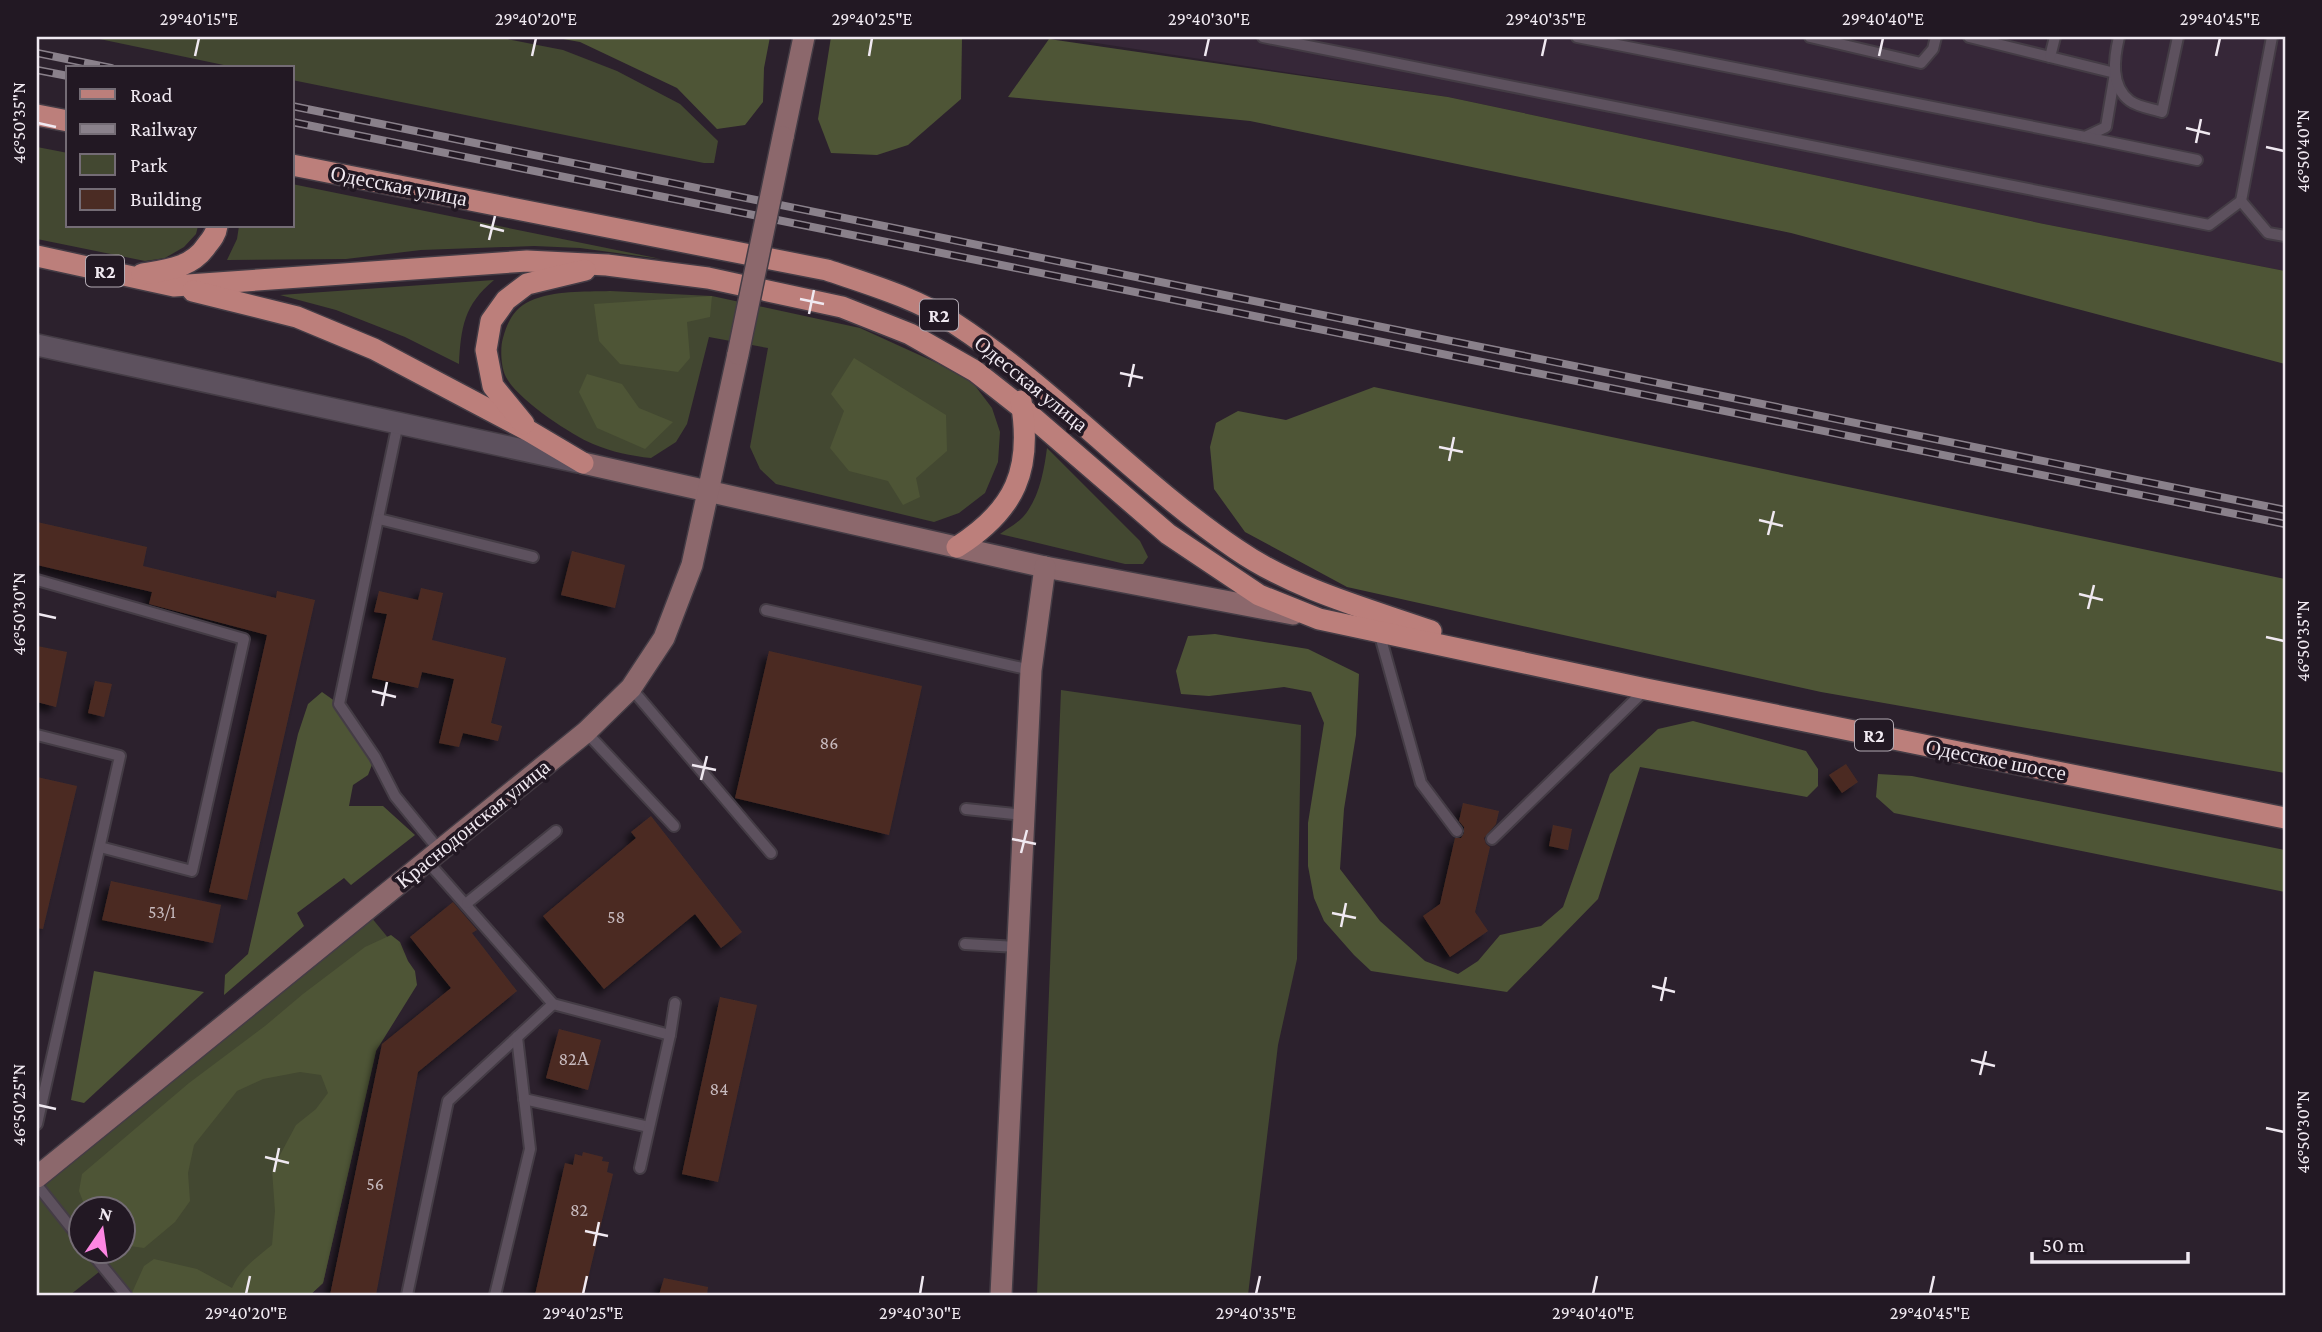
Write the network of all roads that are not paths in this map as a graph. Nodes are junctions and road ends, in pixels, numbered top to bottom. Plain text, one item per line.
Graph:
1 (804, 37) edge
2 (1263, 37) edge
3 (1577, 37) edge
4 (1811, 37) edge
5 (1874, 37) edge
6 (1936, 37) edge
7 (1969, 37) edge
8 (2055, 37) edge
9 (2119, 37) edge
10 (2178, 37) edge
11 (2272, 37) edge
12 (1993, 40) edge
13 (1870, 51) junction
14 (2050, 57) junction
15 (2115, 73) junction
16 (37, 115) edge
17 (66, 121) edge
18 (2085, 137) junction
19 (2197, 160) dead end
20 (294, 165) edge
21 (2241, 201) junction
22 (217, 228) edge
23 (2285, 236) edge
24 (37, 256) edge
25 (607, 265) junction
26 (130, 276) junction
27 (174, 286) junction
28 (37, 345) edge
29 (1015, 367) junction
30 (1022, 408) junction
31 (398, 423) junction
32 (529, 431) junction
33 (583, 463) junction
34 (709, 492) junction
35 (379, 519) junction
36 (957, 547) junction
37 (533, 557) dead end
38 (1045, 567) junction
39 (37, 580) edge
40 (766, 610) dead end
41 (1319, 619) junction
42 (1379, 632) junction
43 (1502, 657) junction
44 (1031, 670) junction
45 (631, 688) junction
46 (1646, 690) junction
47 (586, 732) junction
48 (37, 736) edge
49 (967, 809) dead end
50 (1024, 815) junction
51 (2285, 818) edge
52 (674, 826) dead end
53 (556, 831) dead end
54 (1457, 831) dead end
55 (1492, 839) dead end
56 (100, 847) junction
57 (771, 853) dead end
58 (433, 856) junction
59 (467, 903) junction
60 (965, 944) dead end
61 (1017, 947) junction
62 (675, 1003) dead end
63 (553, 1004) junction
64 (670, 1035) junction
65 (517, 1037) junction
66 (524, 1098) junction
67 (37, 1124) edge
68 (649, 1127) junction
69 (640, 1168) dead end
70 (37, 1177) edge
71 (37, 1185) edge
72 (66, 1221) edge
73 (102, 1266) edge
74 (126, 1295) edge
75 (407, 1295) edge
76 (495, 1295) edge
77 (1001, 1295) edge

1 - 34 street, Краснодонская улица, bridge
2 - 21 lane
3 - 18 lane
4 - 13 lane
5 - 13 lane
6 - 13 lane
7 - 12 lane
8 - 14 lane
9 - 15 lane
10 - 15 lane
11 - 21 lane
12 - 14 lane
14 - 15 lane
15 - 18 lane
16 - 17 main road
18 - 19 lane
20 - 29 main road, Одесская улица / R2
21 - 23 lane
22 - 26 main road
24 - 26 main road, Одесская улица / R2
25 - 27 main road, Одесская улица / R2
25 - 30 main road, Одесская улица / R2
25 - 32 main road
26 - 27 main road, Одесская улица / R2
27 - 32 main road
28 - 31 street
29 - 30 main road
29 - 43 main road, Одесская улица / R2
30 - 36 main road
30 - 41 main road, Одесская улица / R2
31 - 33 street
31 - 35 lane
32 - 33 main road
33 - 34 street, Одесская улица
34 - 36 street, Одесская улица
34 - 45 street, Краснодонская улица
35 - 37 lane
35 - 58 lane
36 - 38 street, Одесская улица
38 - 41 street, Одесская улица
38 - 44 street
39 - 56 lane
40 - 44 lane
41 - 42 main road, Одесская улица / R2
42 - 43 main road, Одесская улица / R2
42 - 54 lane
43 - 46 main road, Одесское шоссе / R2
44 - 50 street
45 - 47 street, Краснодонская улица
45 - 57 lane
46 - 51 main road, Одесское шоссе / R2
46 - 55 lane
47 - 52 lane
47 - 58 street, Краснодонская улица
48 - 56 lane
49 - 50 lane
50 - 61 street
53 - 59 lane
56 - 67 lane
58 - 59 lane
58 - 70 street, Краснодонская улица
59 - 63 lane
60 - 61 lane
61 - 77 street
62 - 64 lane
63 - 64 lane
63 - 65 lane
64 - 68 lane
65 - 66 lane
65 - 75 lane
66 - 68 lane
66 - 76 lane
68 - 69 lane
71 - 72 lane
73 - 74 lane

